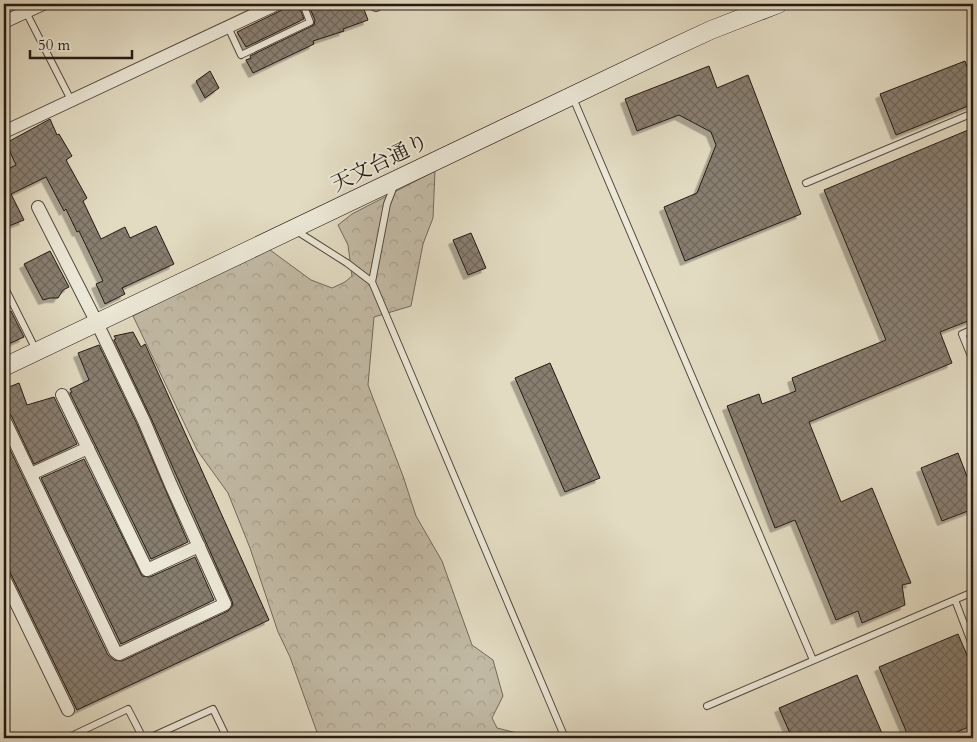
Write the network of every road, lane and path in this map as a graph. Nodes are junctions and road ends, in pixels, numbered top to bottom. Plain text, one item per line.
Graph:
1 (43, 4) edge
2 (277, 4) edge
3 (303, 4) edge
4 (768, 5) edge
5 (26, 12) junction
6 (4, 22) edge
7 (228, 27) junction
8 (572, 96) junction
9 (71, 100) junction
10 (973, 113) edge
11 (4, 132) edge
12 (396, 180) junction
13 (806, 183) dead end
14 (38, 207) dead end
15 (294, 229) junction
16 (372, 282) junction
17 (4, 286) edge
18 (97, 323) junction
19 (973, 329) edge
20 (37, 352) junction
21 (973, 361) edge
22 (4, 368) edge
23 (62, 395) dead end
24 (4, 421) edge
25 (88, 448) junction
26 (31, 474) junction
27 (199, 546) junction
28 (4, 578) edge
29 (973, 592) edge
30 (7, 593) edge
31 (955, 600) junction
32 (973, 647) edge
33 (813, 660) junction
34 (707, 706) dead end
35 (68, 710) dead end
36 (68, 738) edge
37 (143, 738) edge
38 (149, 738) edge
39 (227, 738) edge
40 (565, 738) edge

1 - 5 street
2 - 7 street
3 - 7 lane
4 - 8 main road, 天文台通り
5 - 6 street
5 - 9 lane
7 - 9 street
8 - 12 main road, 天文台通り
8 - 33 lane
9 - 11 street
10 - 13 lane
12 - 15 main road, 天文台通り
12 - 16 lane
14 - 18 street
15 - 16 lane
15 - 18 main road, 天文台通り
16 - 40 lane
17 - 20 lane
18 - 20 main road, 天文台通り
18 - 27 street
19 - 21 lane
20 - 22 main road, 天文台通り
23 - 25 street
24 - 26 street
25 - 26 street
25 - 27 street
26 - 27 street
28 - 30 street
29 - 31 lane
30 - 35 street
31 - 32 lane
31 - 33 lane
33 - 34 lane
36 - 37 lane
38 - 39 lane

